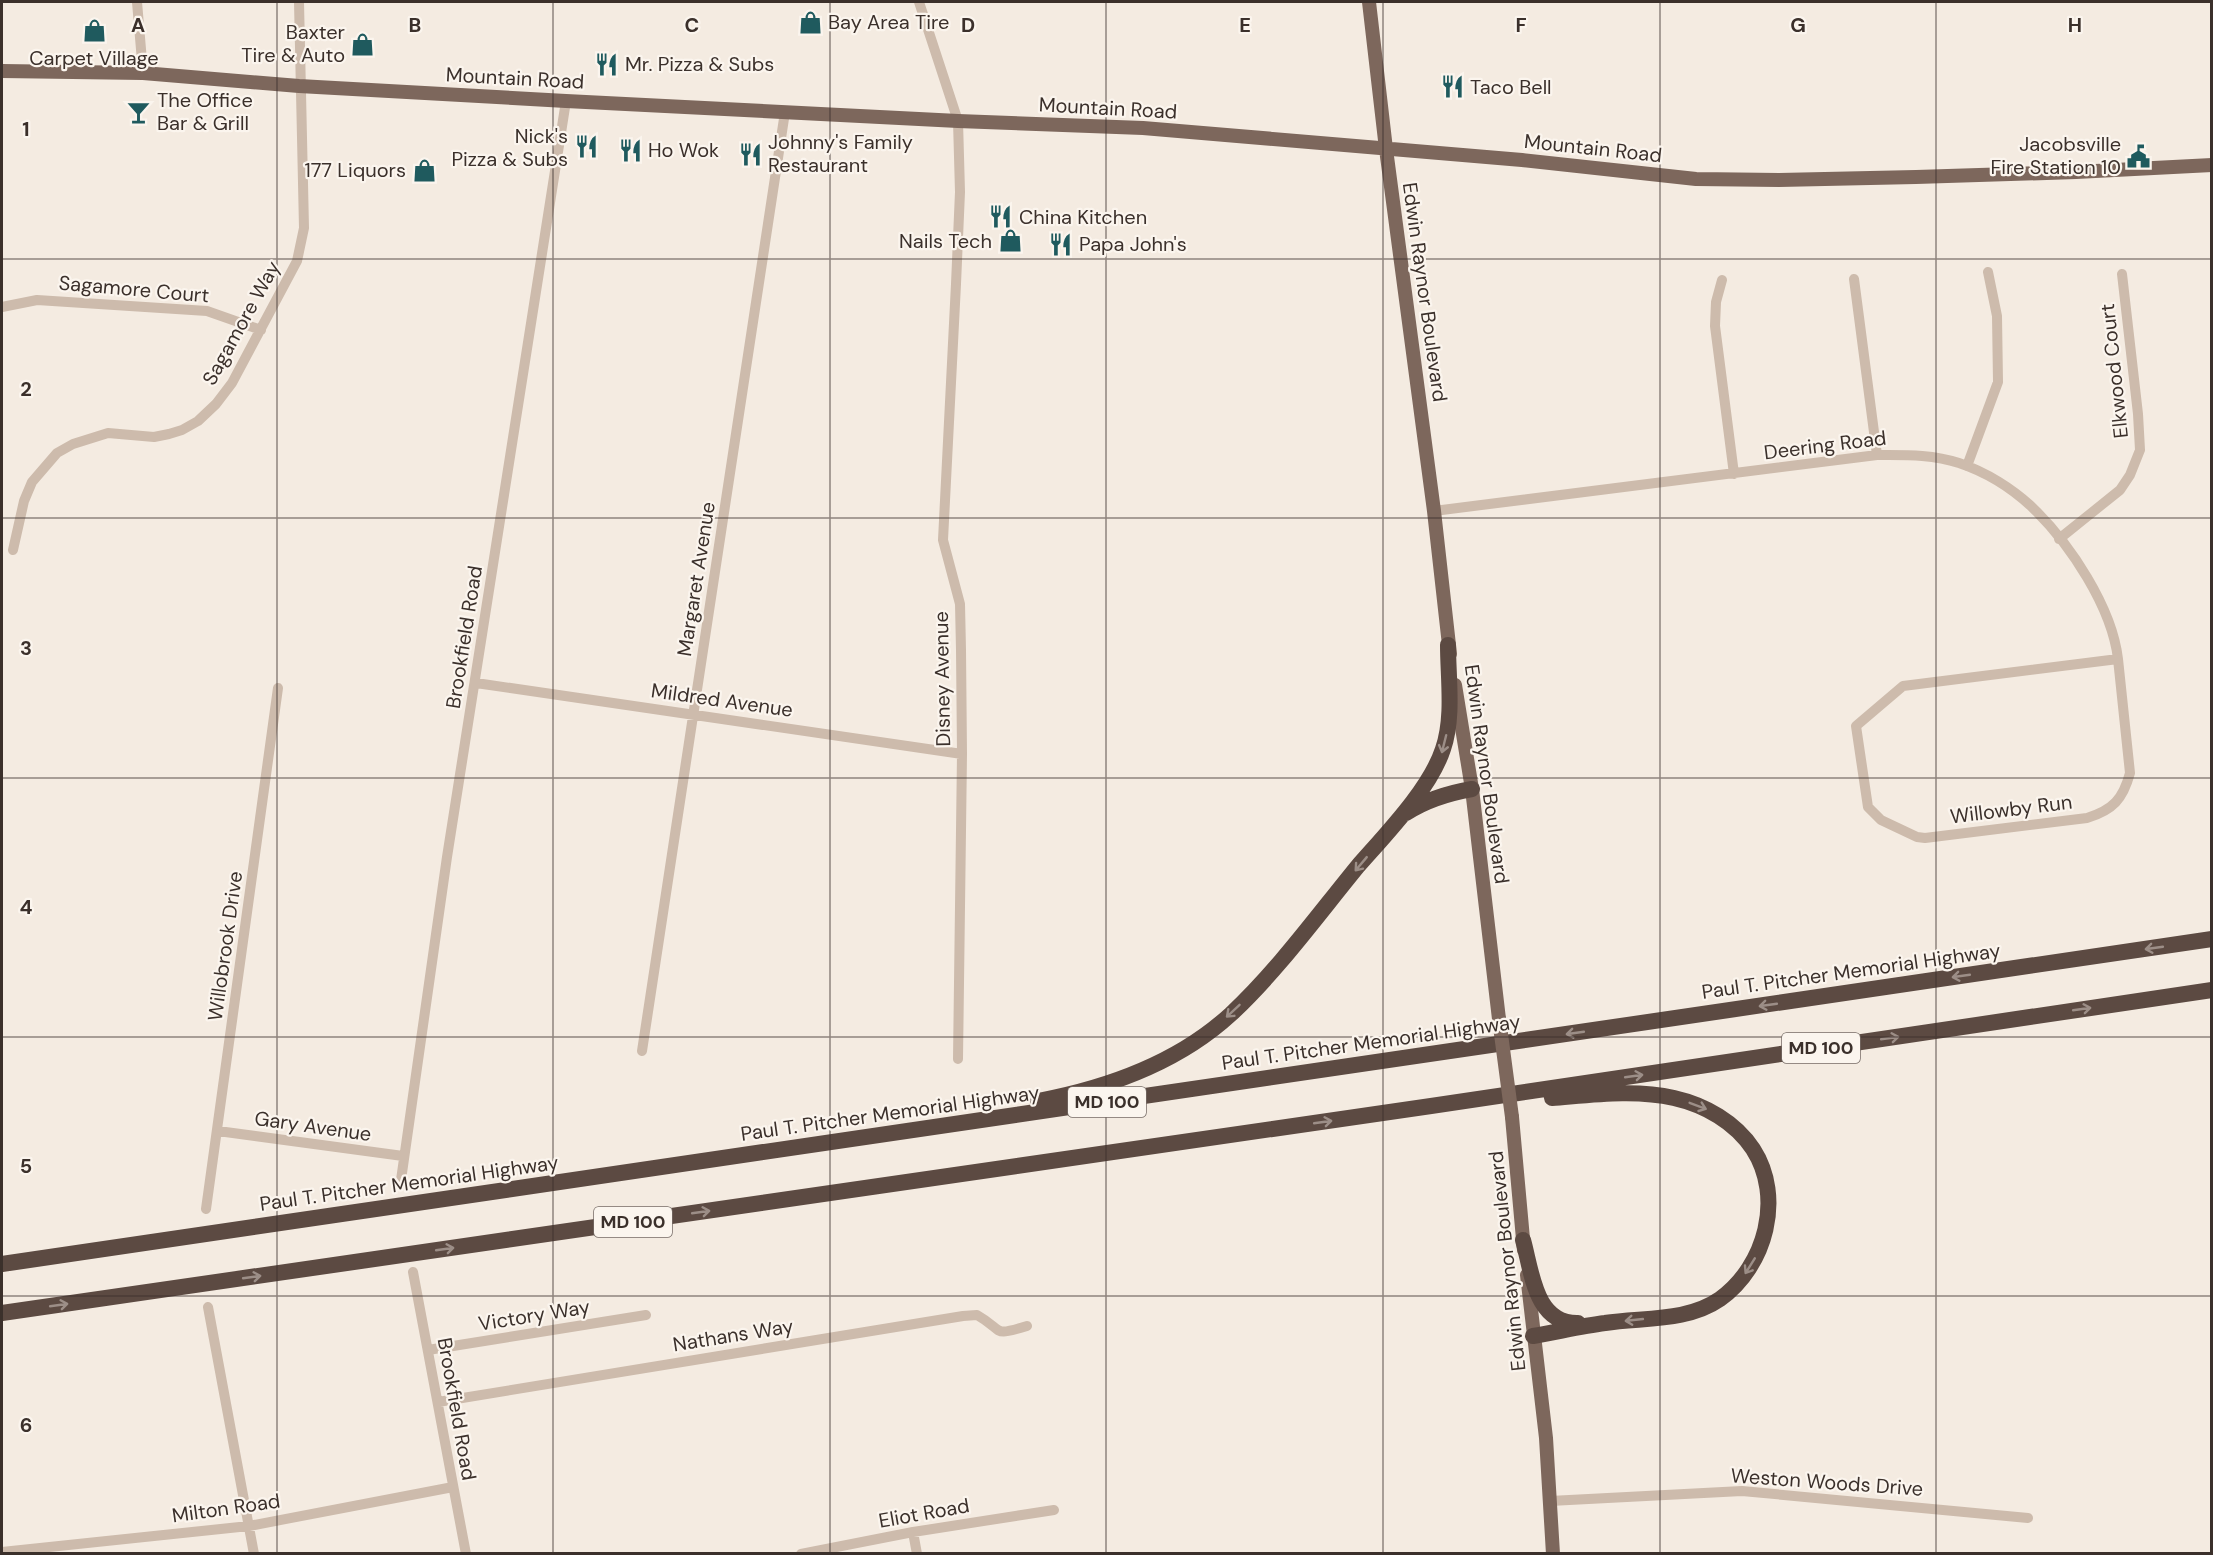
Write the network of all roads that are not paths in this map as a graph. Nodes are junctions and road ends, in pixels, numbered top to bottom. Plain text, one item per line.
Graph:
1 (137, 2) edge
2 (299, 2) edge
3 (919, 2) edge
4 (1369, 2) edge
5 (2, 71) edge
6 (143, 73) junction
7 (299, 86) junction
8 (566, 101) junction
9 (785, 112) junction
10 (958, 121) junction
11 (1386, 149) junction
12 (2211, 165) edge
13 (1988, 272) dead end
14 (2122, 274) dead end
15 (1854, 279) dead end
16 (1722, 280) dead end
17 (2, 307) edge
18 (261, 330) junction
19 (1877, 455) junction
20 (1967, 466) junction
21 (1734, 474) junction
22 (1434, 511) junction
23 (2059, 539) junction
24 (13, 550) dead end
25 (1448, 645) junction
26 (2118, 659) junction
27 (476, 683) junction
28 (278, 688) dead end
29 (694, 714) junction
30 (962, 754) junction
31 (1472, 789) junction
32 (1398, 819) junction
33 (2211, 939) edge
34 (2211, 990) edge
35 (642, 1051) dead end
36 (958, 1059) dead end
37 (1431, 1106) junction
38 (218, 1131) junction
39 (403, 1156) junction
40 (659, 1168) junction
41 (401, 1180) dead end
42 (206, 1209) dead end
43 (1523, 1240) junction
44 (2, 1264) edge
45 (413, 1272) dead end
46 (208, 1306) dead end
47 (2, 1313) edge
48 (646, 1315) dead end
49 (1606, 1323) junction
50 (1027, 1326) dead end
51 (1533, 1336) junction
52 (428, 1350) junction
53 (438, 1402) junction
54 (453, 1487) junction
55 (1550, 1501) junction
56 (1054, 1510) dead end
57 (2028, 1518) dead end
58 (249, 1526) junction
59 (913, 1532) junction
60 (2, 1552) edge
61 (254, 1554) edge
62 (466, 1554) edge
63 (801, 1554) edge
64 (917, 1554) edge
65 (1553, 1554) edge

1 - 6 street
2 - 7 street, Sagamore Way
3 - 10 street, Disney Avenue
4 - 11 main road, Edwin Raynor Boulevard
5 - 6 main road, Mountain Road
6 - 7 main road, Mountain Road
7 - 8 main road, Mountain Road
7 - 18 street, Sagamore Way
8 - 9 main road, Mountain Road
8 - 27 street, Brookfield Road
9 - 10 main road, Mountain Road
9 - 29 street, Margaret Avenue
10 - 11 main road, Mountain Road
10 - 30 street, Disney Avenue
11 - 12 main road, Mountain Road
11 - 22 main road, Edwin Raynor Boulevard
13 - 20 street
14 - 23 street, Elkwood Court
15 - 19 street
16 - 21 street
17 - 18 street, Sagamore Court
18 - 24 street, Sagamore Way
19 - 20 street, Deering Road
19 - 21 street, Deering Road
20 - 23 street, Deering Road
21 - 22 street, Deering Road
22 - 25 main road, Edwin Raynor Boulevard
23 - 26 street, Deering Road
25 - 31 main road, Edwin Raynor Boulevard
25 -> 32 highway
26 - 26 street, Willowby Run
27 - 29 street, Mildred Avenue
27 - 39 street, Brookfield Road
28 - 38 street, Willobrook Drive
29 - 30 street, Mildred Avenue
29 - 35 street, Margaret Avenue
30 - 36 street, Disney Avenue
31 - 32 highway
31 - 43 main road, Edwin Raynor Boulevard, bridge
32 -> 40 highway
33 -> 40 highway, Paul T. Pitcher Memorial Highway / MD 100
37 -> 34 highway, MD 100
47 -> 37 highway, MD 100
37 -> 49 highway
38 - 39 street, Gary Avenue
38 - 42 street, Willobrook Drive
39 - 41 street, Brookfield Road
40 - 44 highway, Paul T. Pitcher Memorial Highway / MD 100
43 - 49 highway
43 - 51 main road, Edwin Raynor Boulevard
45 - 52 street, Brookfield Road
46 - 58 street
48 - 52 street, Victory Way
49 - 51 highway
50 - 53 street, Nathans Way
51 - 55 main road, Edwin Raynor Boulevard
52 - 53 street, Brookfield Road
53 - 54 street, Brookfield Road
54 - 58 street, Milton Road
54 - 62 street, Brookfield Road
55 - 57 street, Weston Woods Drive
55 - 65 main road, Edwin Raynor Boulevard
56 - 59 street, Eliot Road
58 - 60 street, Milton Road
58 - 61 street
59 - 63 street, Eliot Road
59 - 64 street

